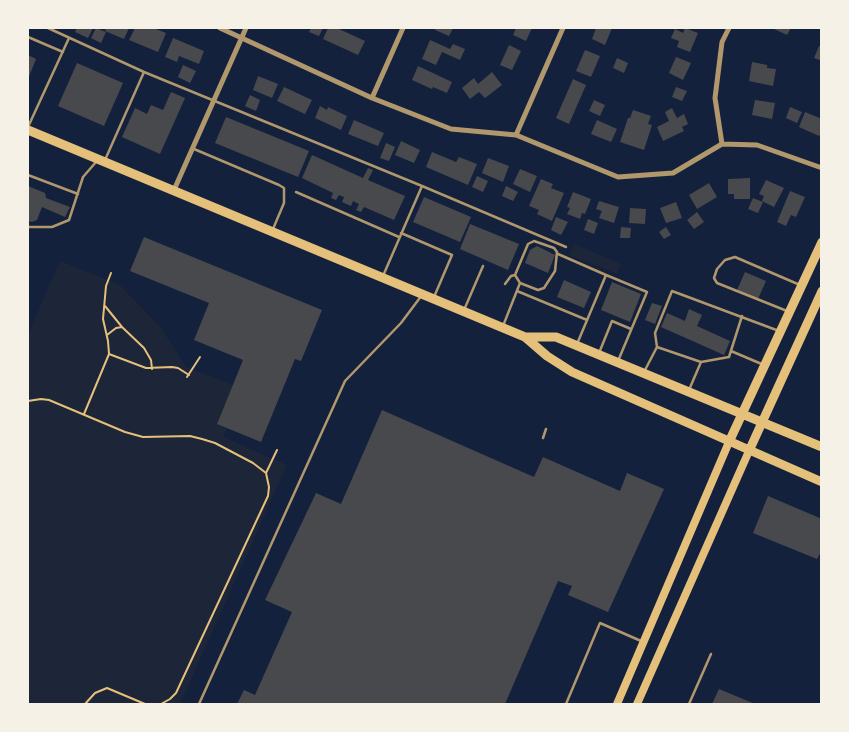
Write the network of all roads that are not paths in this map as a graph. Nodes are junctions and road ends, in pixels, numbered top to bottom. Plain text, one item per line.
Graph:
1 (48, 28) edge
2 (220, 28) edge
3 (246, 28) edge
4 (403, 28) edge
5 (563, 28) edge
6 (729, 28) edge
7 (28, 37) edge
8 (69, 38) junction
9 (242, 38) junction
10 (63, 52) junction
11 (144, 72) junction
12 (372, 98) junction
13 (214, 101) junction
14 (28, 129) edge
15 (516, 135) junction
16 (722, 144) junction
17 (192, 149) junction
18 (101, 160) junction
19 (822, 168) edge
20 (28, 175) edge
21 (422, 186) junction
22 (174, 190) junction
23 (296, 192) dead end
24 (78, 194) junction
25 (28, 227) edge
26 (272, 231) junction
27 (401, 233) junction
28 (399, 237) junction
29 (822, 242) edge
30 (566, 247) dead end
31 (558, 254) junction
32 (483, 266) dead end
33 (515, 275) junction
34 (606, 275) junction
35 (382, 277) junction
36 (505, 284) dead end
37 (520, 284) junction
38 (802, 285) junction
39 (517, 291) junction
40 (822, 291) edge
41 (423, 294) junction
42 (434, 299) junction
43 (463, 311) junction
44 (790, 312) junction
45 (742, 316) junction
46 (587, 320) junction
47 (502, 327) junction
48 (631, 329) junction
49 (781, 331) junction
50 (525, 337) junction
51 (576, 346) junction
52 (656, 347) junction
53 (731, 350) junction
54 (598, 355) junction
55 (701, 362) junction
56 (617, 363) junction
57 (765, 365) junction
58 (643, 374) junction
59 (688, 392) junction
60 (742, 414) junction
61 (762, 422) junction
62 (546, 429) dead end
63 (543, 438) dead end
64 (730, 442) junction
65 (822, 447) edge
66 (749, 451) junction
67 (822, 482) edge
68 (643, 641) junction
69 (711, 654) dead end
70 (199, 704) edge
71 (566, 704) edge
72 (617, 704) edge
73 (637, 704) edge
74 (689, 704) edge

1 - 8 lane
2 - 9 street
3 - 9 street
4 - 12 street
5 - 15 street
6 - 16 street
7 - 10 lane
8 - 10 lane
8 - 11 lane
9 - 12 street
9 - 13 street
10 - 14 lane
11 - 13 lane
11 - 18 lane
12 - 15 street
13 - 17 street
13 - 21 lane
14 - 18 main road
15 - 16 street
16 - 19 street
17 - 22 street
17 - 26 lane
18 - 22 main road
18 - 24 lane
20 - 24 lane
21 - 27 lane
21 - 30 lane
22 - 26 main road
23 - 28 lane
24 - 25 lane
26 - 35 main road
27 - 28 lane
27 - 42 lane
28 - 35 lane
29 - 38 main road
31 - 33 lane
31 - 34 lane
31 - 37 lane
32 - 43 lane
33 - 36 lane
33 - 37 lane
34 - 46 lane
34 - 48 lane
35 - 41 main road
37 - 39 lane
38 - 44 main road
38 - 44 lane
39 - 46 lane
39 - 47 lane
40 - 61 main road
41 - 42 main road
41 - 70 lane
42 - 43 main road
43 - 47 main road
44 - 49 main road
45 - 49 lane
45 - 52 lane
45 - 53 lane
46 - 51 lane
47 - 50 main road
48 - 54 lane
48 - 56 lane
49 - 57 main road
50 - 51 main road
50 - 64 main road
51 - 54 main road
52 - 55 lane
52 - 58 lane
53 - 55 lane
53 - 57 lane
54 - 56 main road
55 - 59 lane
56 - 58 main road
57 - 60 main road
58 - 59 main road
59 - 60 main road
60 - 61 main road
60 - 64 main road
61 - 65 main road
61 - 66 main road
62 - 63 lane
64 - 66 main road
64 - 68 main road
66 - 67 main road
66 - 73 main road
68 - 71 lane
68 - 72 main road
69 - 74 lane

